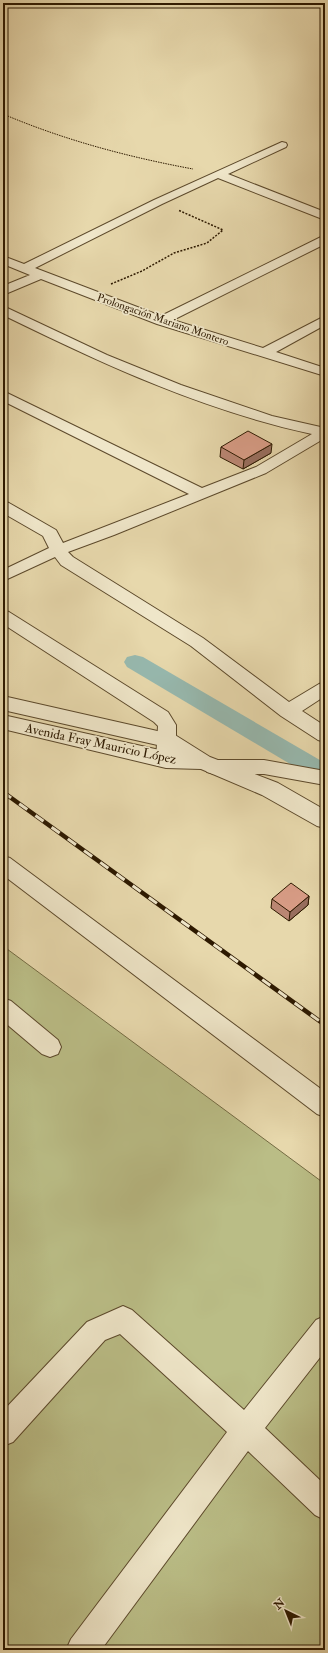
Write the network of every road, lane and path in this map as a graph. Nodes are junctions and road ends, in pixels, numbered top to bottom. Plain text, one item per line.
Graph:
1 (3, 114) edge
2 (282, 145) dead end
3 (217, 174) junction
4 (158, 202) junction
5 (325, 216) edge
6 (325, 239) edge
7 (3, 260) edge
8 (24, 269) junction
9 (39, 275) junction
10 (3, 291) edge
11 (88, 294) junction
12 (3, 310) edge
13 (325, 320) edge
14 (162, 321) junction
15 (264, 353) junction
16 (325, 372) edge
17 (3, 395) edge
18 (324, 433) edge
19 (201, 494) junction
20 (3, 506) edge
21 (58, 550) junction
22 (3, 576) edge
23 (3, 616) edge
24 (325, 688) edge
25 (3, 703) edge
26 (288, 711) junction
27 (3, 722) edge
28 (325, 735) edge
29 (167, 750) junction
30 (209, 765) junction
31 (325, 778) edge
32 (325, 820) edge
33 (3, 864) edge
34 (3, 1008) edge
35 (50, 1048) dead end
36 (325, 1106) edge
37 (325, 1330) edge
38 (246, 1430) junction
39 (3, 1432) edge
40 (325, 1505) edge
41 (82, 1650) edge

1 - 3 path
2 - 3 street
3 - 4 street
3 - 5 street
4 - 8 street
4 - 11 path
6 - 14 street
7 - 8 street, Prolongación Mariano Montero
8 - 9 street, Prolongación Mariano Montero
9 - 10 street
9 - 11 street, Prolongación Mariano Montero
11 - 14 street, Prolongación Mariano Montero
12 - 18 street
13 - 15 street
14 - 15 street, Prolongación Mariano Montero
15 - 16 street, Prolongación Mariano Montero
17 - 19 street
18 - 19 street
19 - 21 street
20 - 21 street
21 - 22 street
21 - 26 street
23 - 29 street
24 - 26 street
25 - 29 street, Avenida Fray Mauricio López
26 - 28 street
27 - 29 street, Avenida Fray Mauricio López
29 - 30 street, Avenida Fray Mauricio López
30 - 31 street
30 - 32 street, Avenida Fray Mauricio López
33 - 36 street
34 - 35 street
37 - 38 street
38 - 39 street
38 - 40 street
38 - 41 street

